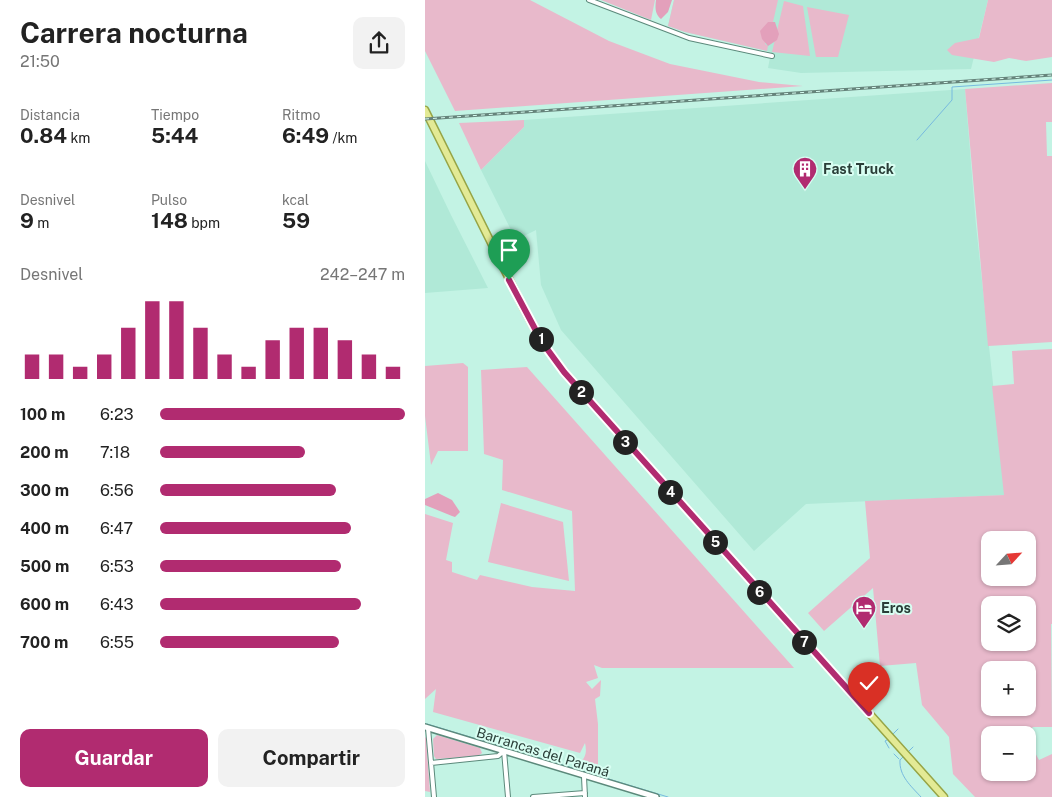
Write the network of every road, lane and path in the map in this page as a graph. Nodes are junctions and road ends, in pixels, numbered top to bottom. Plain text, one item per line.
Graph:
1 (589, 0) edge
2 (771, 56) dead end
3 (425, 110) edge
4 (427, 728) edge
5 (504, 751) junction
6 (431, 763) junction
7 (584, 777) junction
8 (585, 795) edge
9 (433, 797) edge
10 (508, 797) edge
11 (533, 797) edge
12 (655, 797) edge
13 (944, 797) edge

1 - 2 street
3 - 13 main road
4 - 5 street, Barrancas del Paraná
4 - 6 street
5 - 6 street
5 - 7 street, Barrancas del Paraná
5 - 10 street
6 - 9 street
7 - 8 street
7 - 12 street, Barrancas del Paraná
8 - 11 street

